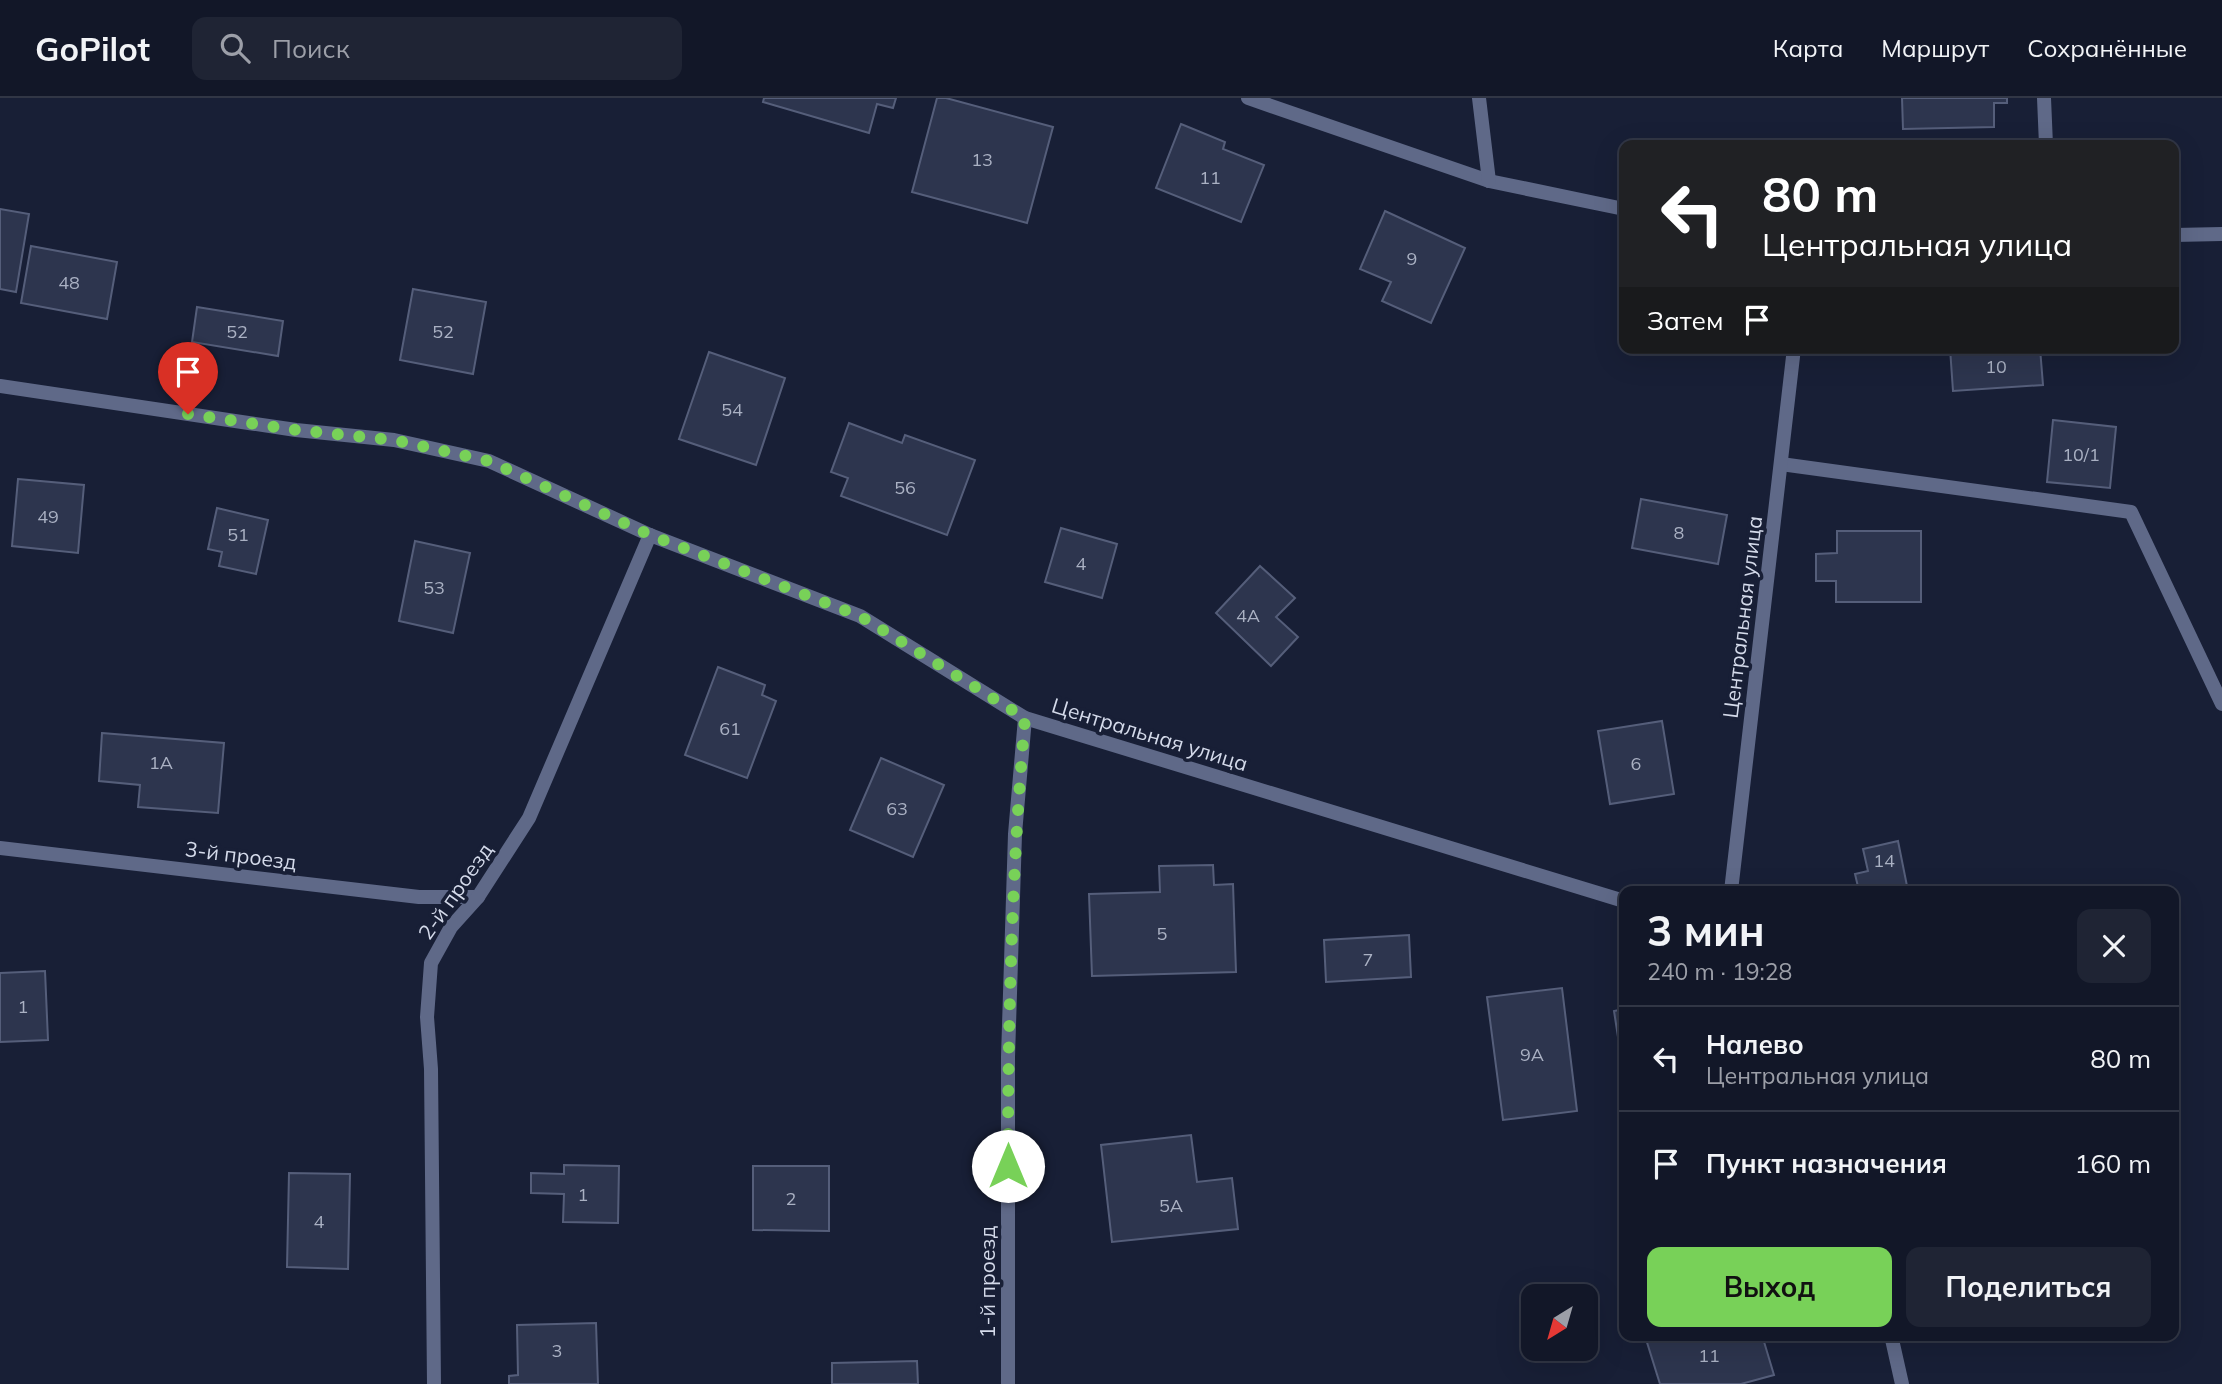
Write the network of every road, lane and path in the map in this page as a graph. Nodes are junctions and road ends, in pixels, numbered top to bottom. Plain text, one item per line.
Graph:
1 (1248, 98) edge
2 (1479, 98) edge
3 (2044, 98) edge
4 (2046, 140) edge
5 (1489, 181) junction
6 (1619, 208) edge
7 (2179, 234) edge
8 (2222, 234) edge
9 (1793, 354) edge
10 (0, 386) edge
11 (1781, 464) junction
12 (650, 535) junction
13 (2222, 704) edge
14 (1025, 718) junction
15 (0, 848) edge
16 (1732, 886) edge
17 (478, 897) junction
18 (1619, 899) edge
19 (1893, 1341) edge
20 (434, 1384) edge
21 (1008, 1384) edge
22 (1902, 1384) edge

1 - 5 street
2 - 5 street
3 - 4 street
5 - 6 street
7 - 8 street
9 - 11 street, Центральная улица
10 - 12 street, Центральная улица
11 - 13 street
11 - 16 street, Центральная улица
12 - 14 street, Центральная улица
12 - 17 street, 2-й проезд
14 - 18 street, Центральная улица
14 - 21 street, 1-й проезд
15 - 17 street, 3-й проезд
17 - 20 street, 2-й проезд
19 - 22 street

